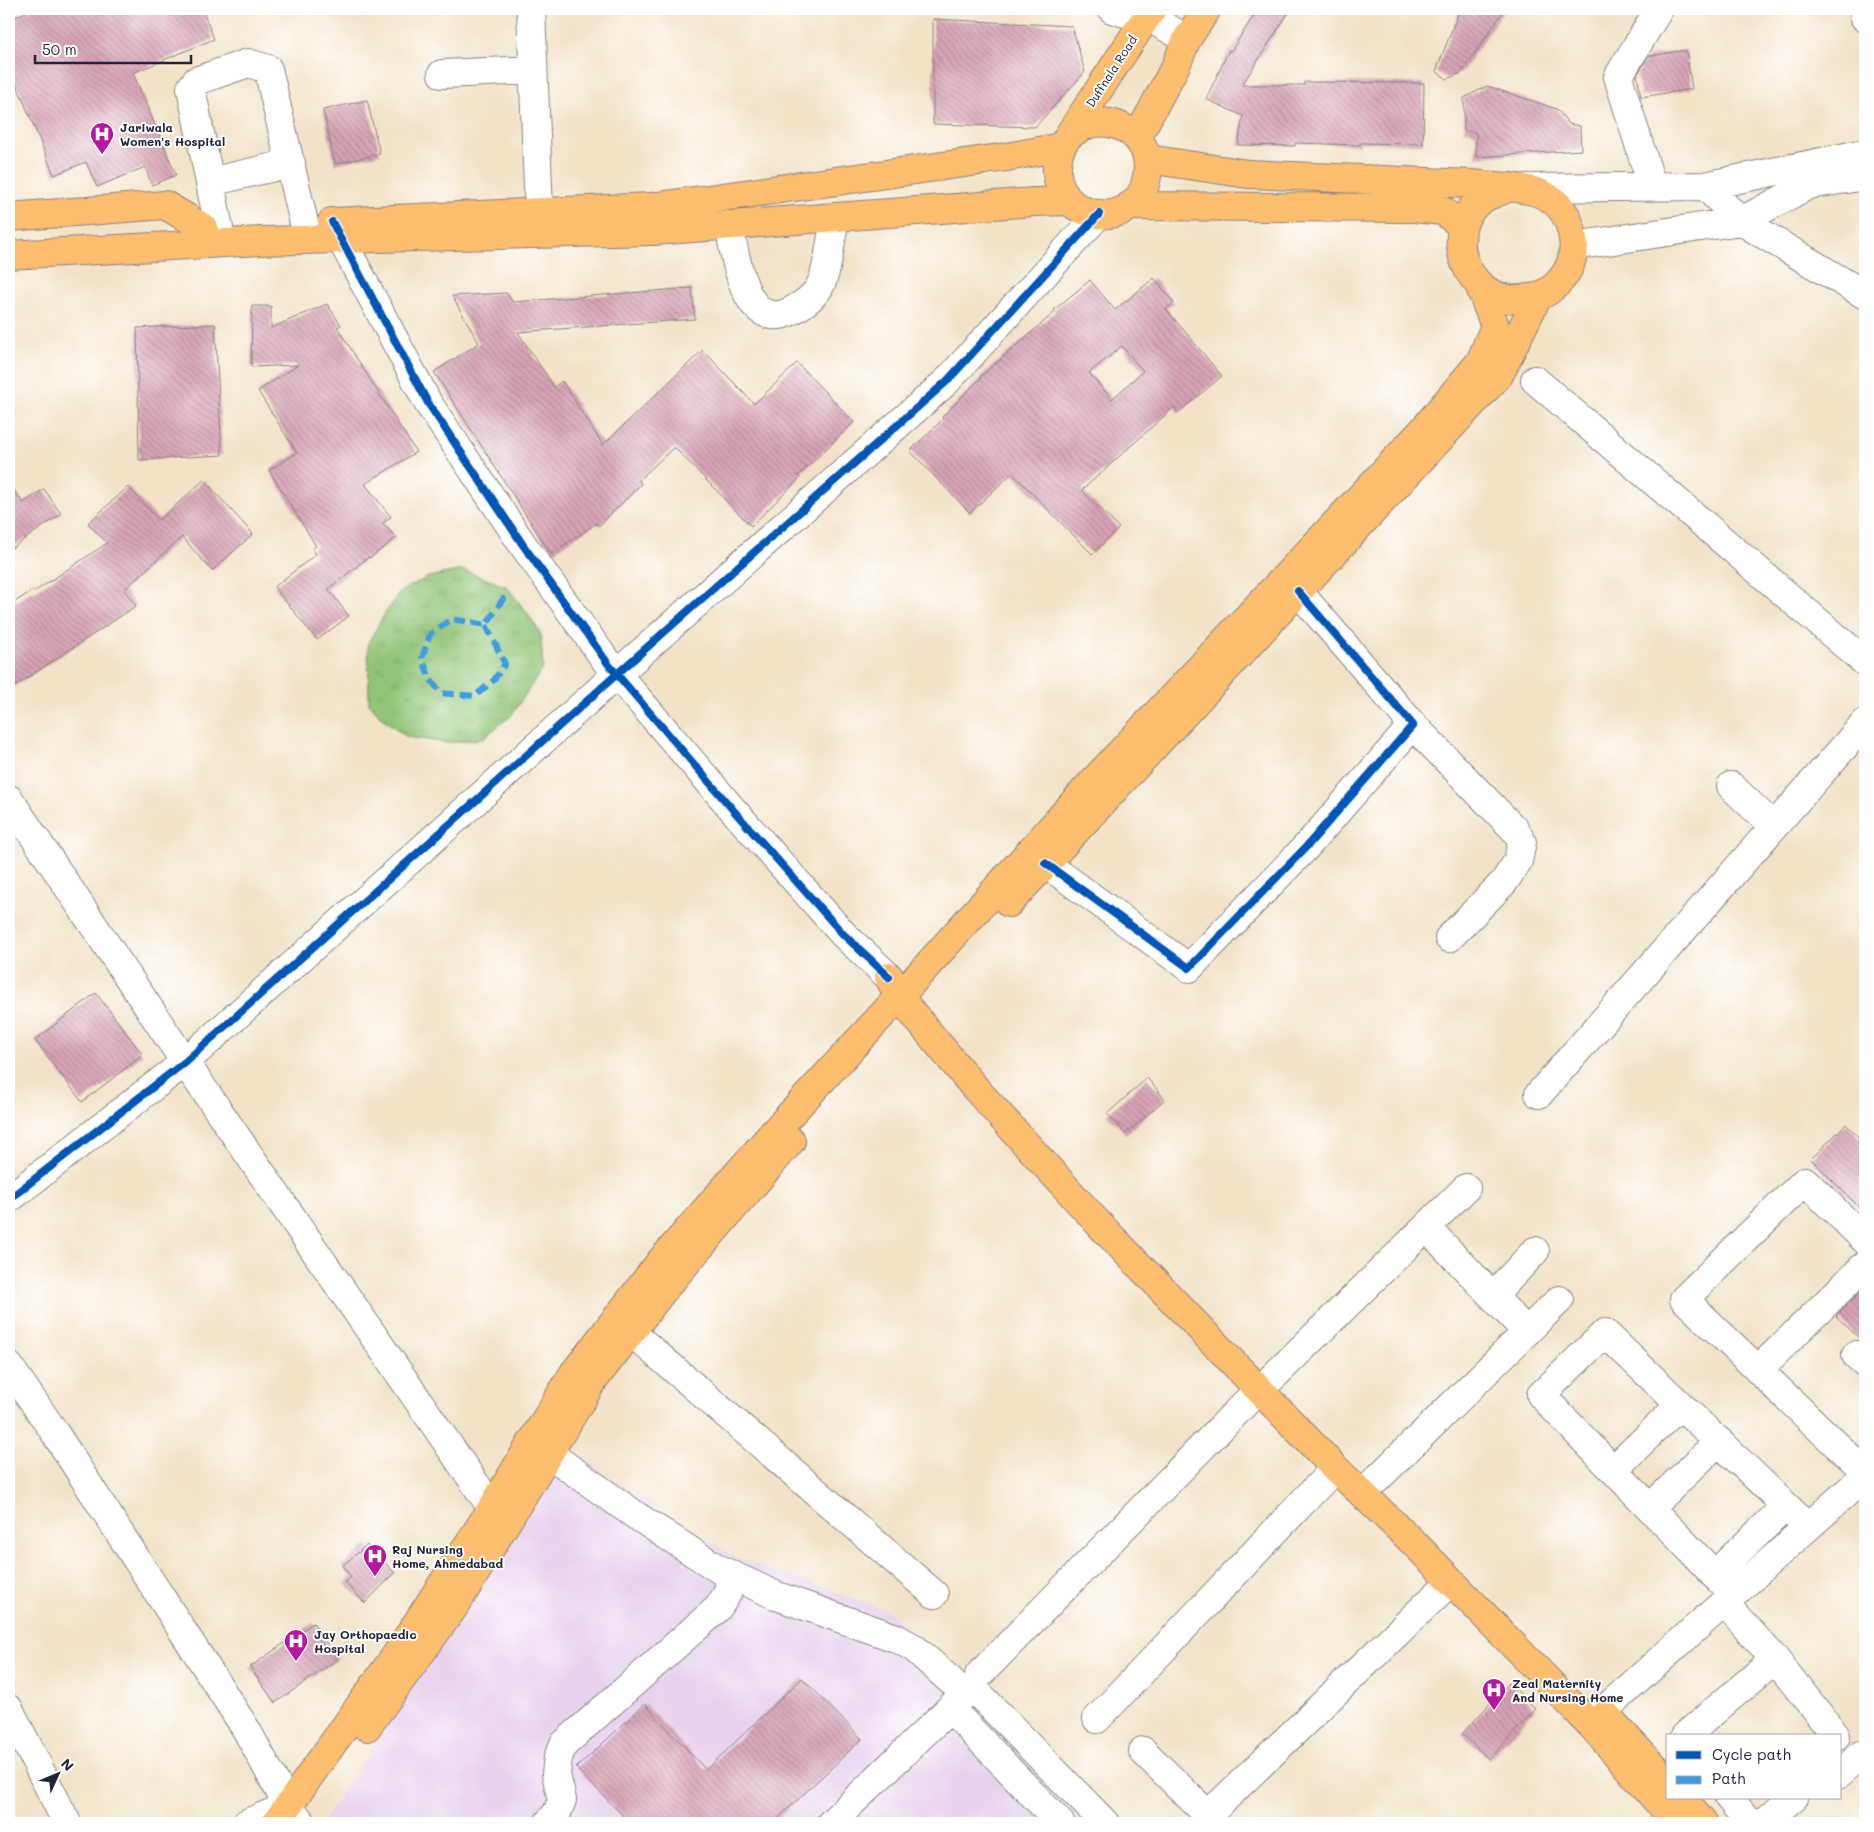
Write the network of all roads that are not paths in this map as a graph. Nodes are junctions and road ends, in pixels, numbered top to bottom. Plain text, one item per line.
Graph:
1 (530, 9) edge
2 (1112, 9) edge
3 (1206, 9) edge
4 (1659, 9) edge
5 (1864, 9) edge
6 (1149, 12) edge
7 (1865, 18) edge
8 (1188, 38) junction
9 (532, 70) junction
10 (442, 74) dead end
11 (1066, 141) junction
12 (1142, 149) junction
13 (1865, 153) edge
14 (291, 163) junction
15 (1865, 176) edge
16 (210, 182) junction
17 (1652, 186) junction
18 (1704, 186) junction
19 (1517, 188) junction
20 (1069, 201) junction
21 (1129, 206) junction
22 (539, 212) junction
23 (1099, 214) junction
24 (9, 217) edge
25 (835, 217) junction
26 (1741, 221) junction
27 (304, 223) junction
28 (729, 225) junction
29 (211, 228) junction
30 (337, 231) junction
31 (9, 238) edge
32 (1574, 246) junction
33 (1461, 248) junction
34 (9, 255) edge
35 (1480, 287) junction
36 (1865, 295) edge
37 (1537, 298) junction
38 (1535, 380) dead end
39 (1298, 591) junction
40 (1865, 662) edge
41 (617, 674) junction
42 (1865, 723) edge
43 (1413, 725) junction
44 (1730, 786) dead end
45 (9, 798) edge
46 (1774, 826) junction
47 (1045, 863) junction
48 (1449, 938) dead end
49 (905, 995) junction
50 (185, 1062) junction
51 (1539, 1094) dead end
52 (1466, 1188) dead end
53 (9, 1198) edge
54 (1426, 1227) junction
55 (1865, 1240) edge
56 (1535, 1251) dead end
57 (1865, 1265) edge
58 (1492, 1296) junction
59 (1559, 1300) dead end
60 (631, 1332) junction
61 (1526, 1332) junction
62 (9, 1366) edge
63 (1758, 1370) junction
64 (1266, 1384) junction
65 (1680, 1404) junction
66 (1719, 1441) junction
67 (548, 1453) junction
68 (1335, 1468) junction
69 (1613, 1470) junction
70 (1865, 1472) edge
71 (1865, 1476) edge
72 (1375, 1482) junction
73 (1786, 1506) junction
74 (492, 1508) junction
75 (1650, 1508) junction
76 (1808, 1526) junction
77 (1714, 1574) junction
78 (732, 1575) junction
79 (1450, 1582) junction
80 (934, 1594) dead end
81 (1729, 1598) junction
82 (1775, 1659) junction
83 (967, 1681) junction
84 (950, 1708) junction
85 (9, 1709) edge
86 (1597, 1719) junction
87 (1097, 1720) dead end
88 (1687, 1734) edge
89 (1834, 1734) edge
90 (1842, 1742) edge
91 (1143, 1751) dead end
92 (1842, 1756) edge
93 (1865, 1759) edge
94 (1842, 1772) edge
95 (1666, 1780) edge
96 (1079, 1797) junction
97 (1684, 1800) edge
98 (1731, 1800) edge
99 (1791, 1800) edge
100 (1810, 1800) edge
101 (294, 1819) edge
102 (1056, 1822) edge
103 (67, 1823) edge
104 (247, 1823) edge
105 (548, 1823) edge
106 (830, 1823) edge
107 (1105, 1823) edge
108 (1676, 1823) edge
109 (1703, 1823) edge
110 (1750, 1823) edge
111 (1763, 1823) edge
112 (1783, 1823) edge

1 - 9 street
2 - 6 street
3 - 8 main road
4 - 17 street
5 - 7 street
6 - 8 street
6 - 11 main road, Duffnala Road
8 - 12 main road
9 - 10 street
9 - 22 street
11 - 12 main road
11 - 20 main road
11 - 22 main road
12 - 19 main road
12 - 21 main road
13 - 18 street
14 - 16 street
14 - 16 street
14 - 27 street
15 - 26 street
16 - 29 street
17 - 18 street
17 - 19 street
18 - 26 street
19 - 32 main road
19 - 33 main road
20 - 23 main road
20 - 25 main road
21 - 23 main road
21 - 33 main road
22 - 30 main road
23 - 41 street
24 - 29 main road
25 - 28 main road
25 - 28 street
26 - 32 street
26 - 36 street
27 - 29 main road
27 - 30 main road
28 - 30 main road
29 - 31 main road
30 - 34 main road
30 - 41 street
32 - 37 main road
33 - 35 main road
35 - 37 main road
35 - 49 main road
37 - 39 main road
38 - 40 street
39 - 43 street
39 - 47 main road
41 - 49 street
41 - 50 street
42 - 46 street
43 - 47 street
43 - 48 street
44 - 46 street
45 - 50 street
46 - 51 street
47 - 49 main road
49 - 60 main road
49 - 64 main road
49 - 74 main road
50 - 53 street
50 - 74 street
52 - 54 street
54 - 58 street
54 - 64 street
55 - 63 street
56 - 58 street
57 - 63 street
58 - 61 street
59 - 61 street
60 - 67 main road
60 - 80 street
61 - 72 street
62 - 101 street
63 - 70 street
64 - 68 main road
64 - 72 main road
64 - 83 street
65 - 66 street
65 - 69 street
65 - 69 street
66 - 73 street
66 - 75 street
67 - 78 street
67 - 101 main road
68 - 79 main road
68 - 87 street
69 - 75 street
71 - 76 street
72 - 86 main road
73 - 76 street
73 - 77 street
74 - 101 main road
75 - 77 street
76 - 81 street
77 - 81 street
78 - 83 street
78 - 105 street
79 - 86 main road
79 - 91 street
81 - 82 street
81 - 86 street
82 - 88 street
82 - 89 street
83 - 84 street
83 - 96 street
84 - 102 street
84 - 106 street
85 - 103 street
86 - 95 main road
86 - 108 main road
90 - 92 street
93 - 94 street
96 - 102 street
96 - 107 street
97 - 109 main road
98 - 110 street
99 - 111 street
100 - 112 street
101 - 104 street

